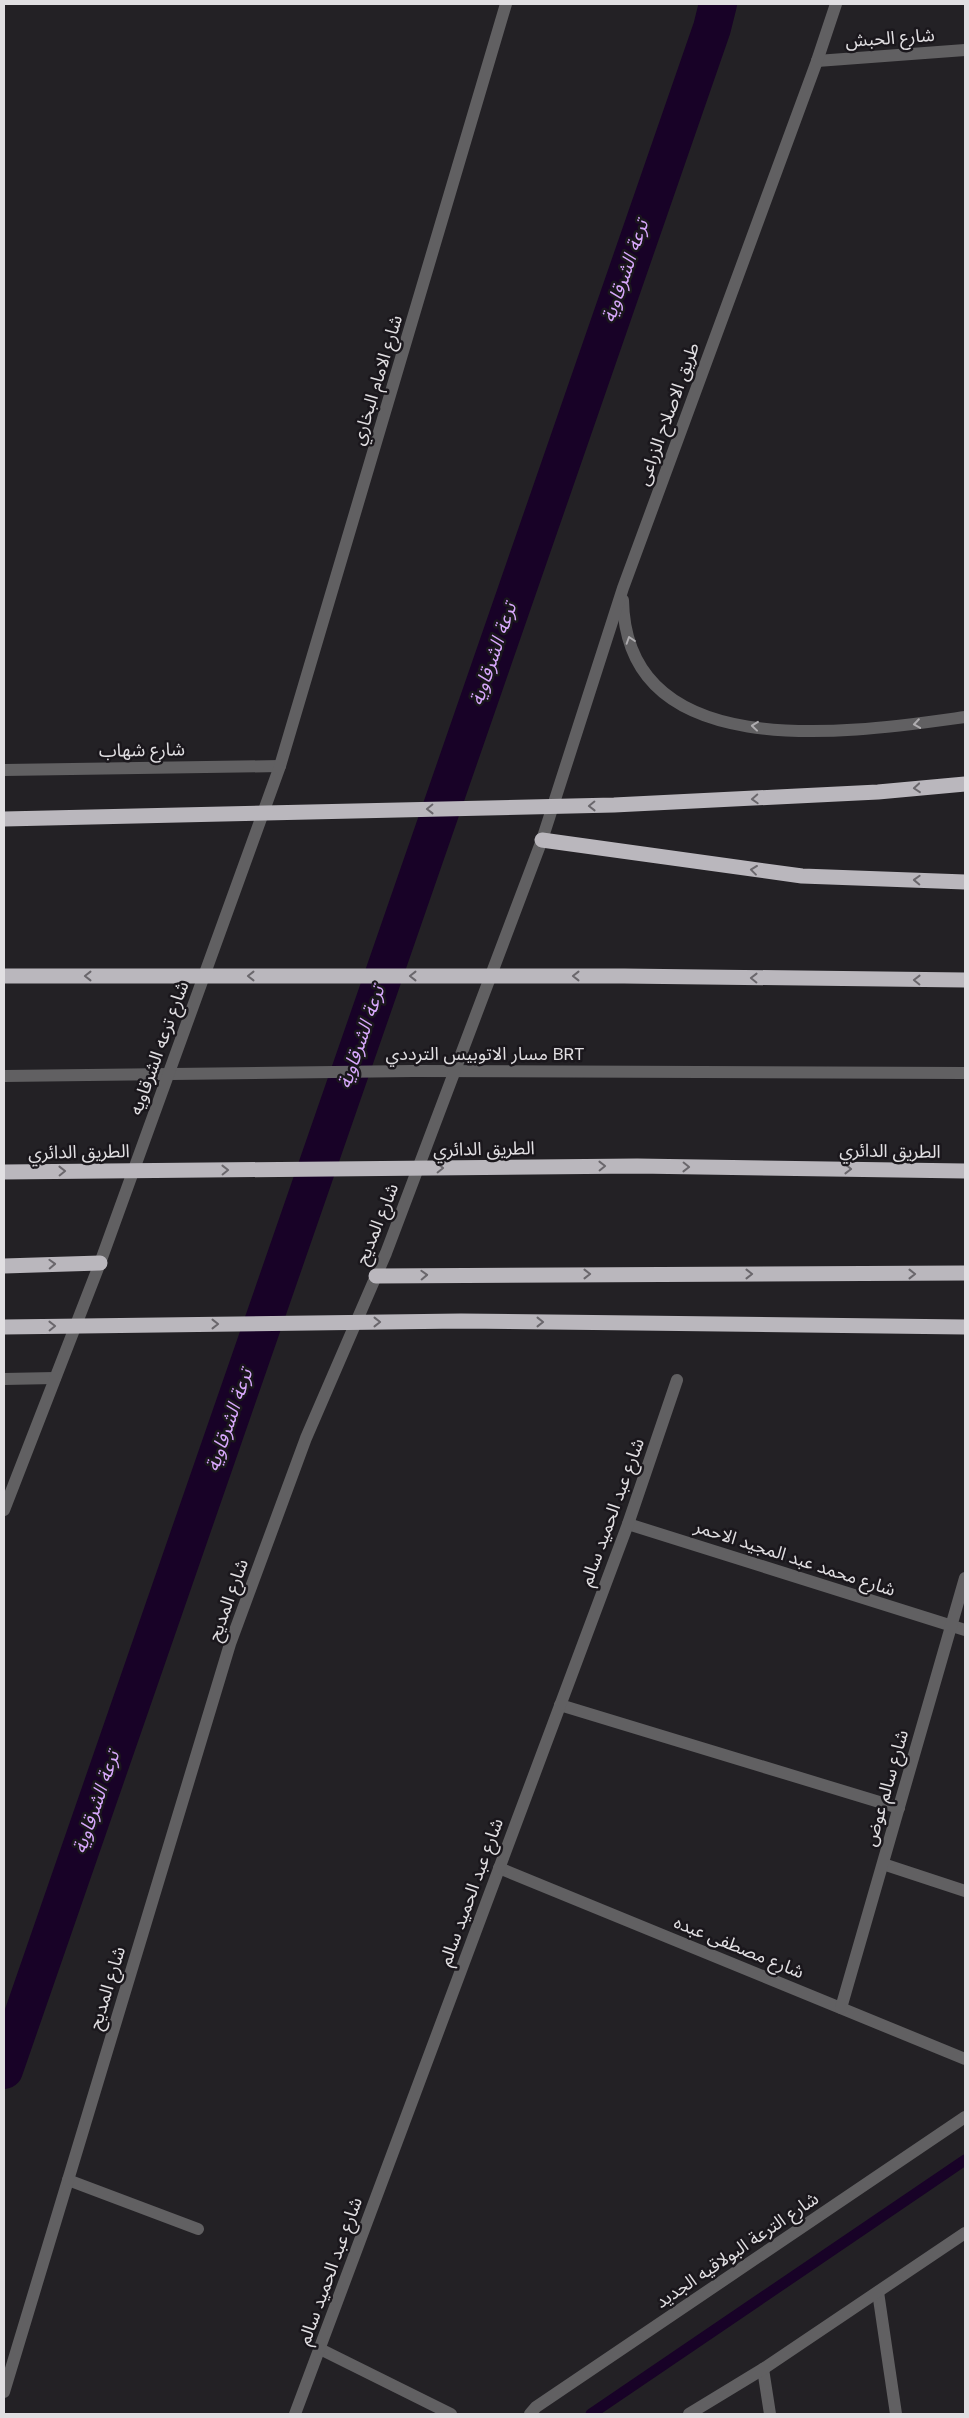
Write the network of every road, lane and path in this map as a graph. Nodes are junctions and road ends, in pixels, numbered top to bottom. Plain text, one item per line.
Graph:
1 (506, 4) edge
2 (836, 4) edge
3 (965, 50) edge
4 (817, 61) junction
5 (623, 588) junction
6 (965, 717) edge
7 (280, 766) junction
8 (4, 770) edge
9 (965, 784) edge
10 (4, 819) edge
11 (542, 840) junction
12 (965, 882) edge
13 (6, 976) edge
14 (965, 980) edge
15 (965, 1073) edge
16 (4, 1076) edge
17 (965, 1171) edge
18 (9, 1172) edge
19 (100, 1262) junction
20 (4, 1266) edge
21 (965, 1273) edge
22 (376, 1276) junction
23 (4, 1327) edge
24 (965, 1327) edge
25 (55, 1378) junction
26 (4, 1379) edge
27 (677, 1380) dead end
28 (4, 1510) edge
29 (628, 1524) junction
30 (965, 1578) edge
31 (951, 1626) junction
32 (965, 1630) edge
33 (560, 1704) junction
34 (899, 1808) junction
35 (883, 1864) junction
36 (499, 1868) junction
37 (965, 1891) edge
38 (841, 2008) junction
39 (965, 2059) edge
40 (965, 2117) edge
41 (68, 2180) junction
42 (198, 2229) dead end
43 (965, 2234) edge
44 (878, 2292) junction
45 (320, 2349) junction
46 (763, 2369) junction
47 (4, 2392) edge
48 (295, 2414) edge
49 (451, 2414) edge
50 (530, 2414) edge
51 (689, 2414) edge
52 (770, 2414) edge
53 (896, 2414) edge

1 - 7 street, شارع الامام البخاري
2 - 4 street, طريق الاصلاح الزراعى
3 - 4 street, شارع الحبش
4 - 5 street, طريق الاصلاح الزراعى
6 -> 5 street
5 - 11 street, طريق الاصلاح الزراعى
7 - 8 street, شارع شهاب
7 - 19 street, شارع ترعه الشرقاويه
9 -> 10 highway
12 -> 11 highway
11 - 22 street, شارع المديح
14 -> 13 highway
15 - 16 street, مسار الاتوبيس الترددي BRT
18 -> 17 highway, الطريق الدائري
20 -> 19 highway
19 - 25 street, شارع ترعه الشرقاويه
22 -> 21 highway
22 - 41 street, شارع المديح
23 -> 24 highway
25 - 26 street
25 - 28 street, شارع ترعه الشرقاويه
27 - 29 street, شارع عبد الحميد سالم
29 - 31 street, شارع محمد عبد المجيد الاحمر
29 - 33 street, شارع عبد الحميد سالم
30 - 31 street, شارع سالم عوض
31 - 32 street, شارع محمد عبد المجيد الاحمر
31 - 34 street, شارع سالم عوض
33 - 34 street
33 - 36 street, شارع عبد الحميد سالم
34 - 35 street, شارع سالم عوض
35 - 37 street
35 - 38 street, شارع سالم عوض
36 - 38 street, شارع مصطفى عبده
36 - 45 street, شارع عبد الحميد سالم
38 - 39 street, شارع مصطفى عبده
40 - 50 street, شارع الترعة البولاقيه الجديد
41 - 42 street
41 - 47 street, شارع المديح
43 - 44 street
44 - 46 street
44 - 53 street
45 - 48 street, شارع عبد الحميد سالم
45 - 49 street
46 - 51 street
46 - 52 street

